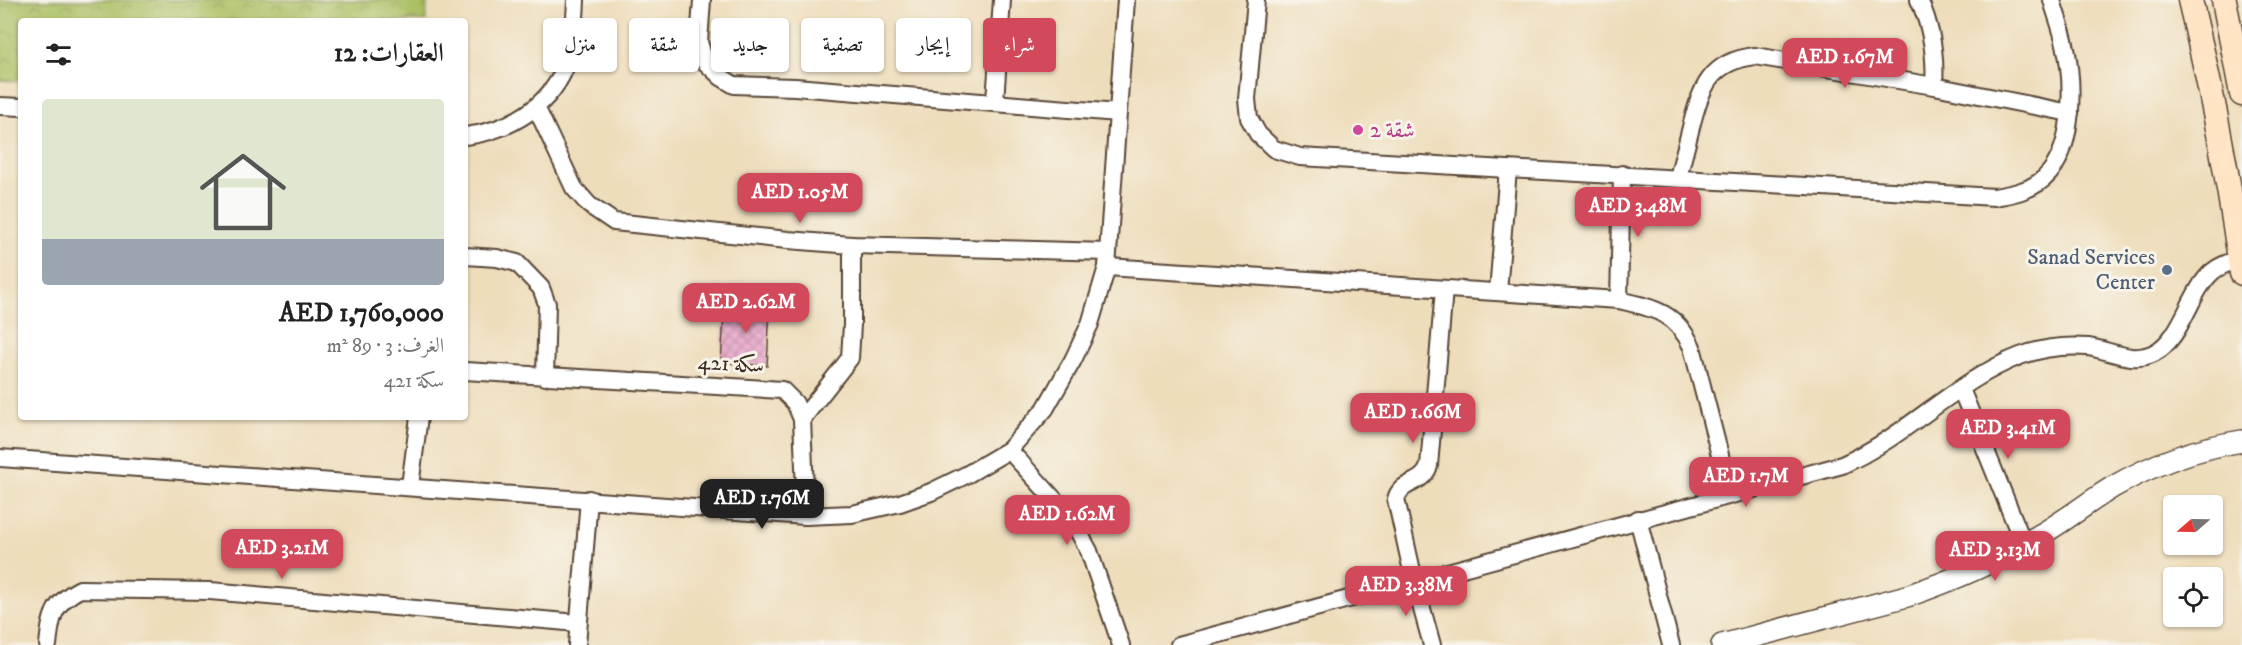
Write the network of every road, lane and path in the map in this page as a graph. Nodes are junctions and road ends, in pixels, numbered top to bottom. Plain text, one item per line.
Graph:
1 (576, 0) edge
2 (702, 0) edge
3 (1002, 0) edge
4 (1126, 0) edge
5 (1256, 0) edge
6 (1919, 0) edge
7 (2052, 0) edge
8 (2190, 0) edge
9 (2224, 0) edge
10 (1934, 86) junction
11 (2242, 94) edge
12 (995, 101) junction
13 (0, 106) edge
14 (18, 107) edge
15 (536, 107) junction
16 (1118, 112) junction
17 (2070, 113) junction
18 (468, 135) edge
19 (1508, 169) junction
20 (1622, 174) junction
21 (1678, 178) junction
22 (852, 244) junction
23 (468, 256) edge
24 (1108, 260) junction
25 (2241, 266) edge
26 (1443, 289) junction
27 (1498, 292) junction
28 (1619, 300) junction
29 (468, 371) edge
30 (545, 377) junction
31 (1961, 388) junction
32 (802, 419) junction
33 (419, 420) edge
34 (2242, 441) edge
35 (1009, 450) junction
36 (0, 458) edge
37 (410, 486) junction
38 (1730, 494) junction
39 (589, 499) junction
40 (806, 516) junction
41 (1638, 519) junction
42 (2024, 545) junction
43 (1414, 580) junction
44 (578, 623) junction
45 (48, 645) edge
46 (578, 645) edge
47 (1121, 645) edge
48 (1179, 645) edge
49 (1432, 645) edge
50 (1671, 645) edge
51 (1722, 645) edge

1 - 15 street
2 - 12 street
3 - 12 street
4 - 16 street
5 - 19 street
6 - 10 street
7 - 17 street
8 - 25 main road
9 - 11 main road
10 - 17 street
10 - 21 street
12 - 16 street
13 - 14 street
15 - 18 street
15 - 22 street
16 - 24 street
17 - 21 street
19 - 20 street
19 - 27 street
20 - 21 street
20 - 28 street
22 - 24 street
22 - 32 street
23 - 30 street
24 - 26 street
24 - 35 street
25 - 31 street
26 - 27 street
26 - 43 street
27 - 28 street
28 - 38 street
29 - 30 street, سكة 421
30 - 32 street, سكة 421
31 - 38 street
31 - 42 street
32 - 40 street
33 - 37 street
34 - 42 street
35 - 40 street
35 - 47 street
36 - 37 street
37 - 39 street
38 - 41 street
39 - 40 street
39 - 44 street
41 - 43 street
41 - 50 street
42 - 51 street
43 - 48 street
43 - 49 street
44 - 45 street
44 - 46 street

